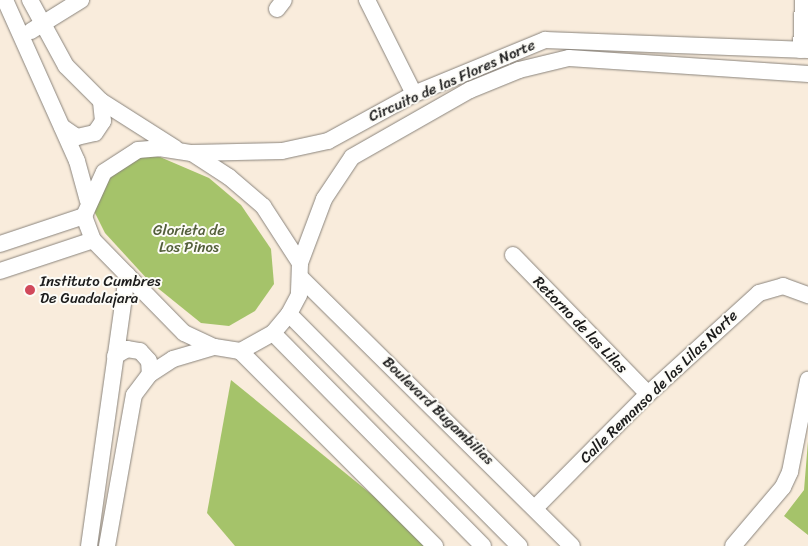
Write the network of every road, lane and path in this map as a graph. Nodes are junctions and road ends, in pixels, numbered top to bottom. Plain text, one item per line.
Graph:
1 (5, 0) edge
2 (30, 0) edge
3 (81, 0) edge
4 (367, 0) edge
5 (802, 0) edge
6 (41, 26) junction
7 (20, 36) junction
8 (804, 50) edge
9 (808, 74) edge
10 (414, 94) junction
11 (101, 101) junction
12 (367, 118) junction
13 (62, 127) junction
14 (368, 145) junction
15 (185, 151) junction
16 (86, 209) junction
17 (93, 240) junction
18 (0, 244) edge
19 (513, 255) dead end
20 (0, 271) edge
21 (301, 271) junction
22 (127, 275) junction
23 (808, 295) edge
24 (289, 314) junction
25 (273, 333) junction
26 (214, 347) junction
27 (240, 351) junction
28 (115, 356) junction
29 (150, 374) junction
30 (808, 380) edge
31 (648, 394) junction
32 (537, 506) junction
33 (89, 546) edge
34 (107, 546) edge
35 (435, 546) edge
36 (483, 546) edge
37 (519, 546) edge
38 (572, 546) edge
39 (733, 546) edge

1 - 7 street
2 - 6 street, Boulevard Bugambilias
3 - 6 street
4 - 10 street
5 - 8 street
6 - 7 street
6 - 11 street, Boulevard Bugambilias
7 - 13 street
8 - 10 street, Circuito de las Flores Norte
9 - 14 street, Circuito de las Flores Norte
10 - 12 street, Circuito de las Flores Norte
11 - 13 street
11 - 15 street, Boulevard Bugambilias
12 - 14 street
12 - 15 street, Circuito de las Flores Norte
13 - 16 street
14 - 21 street, Circuito de las Flores Norte
15 - 16 street, Circuito de las Flores Norte
15 - 21 street, Boulevard Bugambilias
16 - 17 street
16 - 18 street
17 - 20 street
17 - 22 street
19 - 31 street, Retorno de las Lilas
21 - 24 street, Circuito de las Flores Norte
21 - 32 street, Boulevard Bugambilias
22 - 26 street
22 - 28 street
23 - 31 street, Calle Remanso de las Lilas Norte
24 - 25 street, Circuito de las Flores Norte
24 - 37 street
25 - 27 street
25 - 36 street
26 - 27 street
26 - 29 street
27 - 35 street
28 - 29 street
28 - 33 street
29 - 34 street
30 - 39 street
31 - 32 street, Calle Remanso de las Lilas Norte
32 - 38 street, Boulevard Bugambilias

